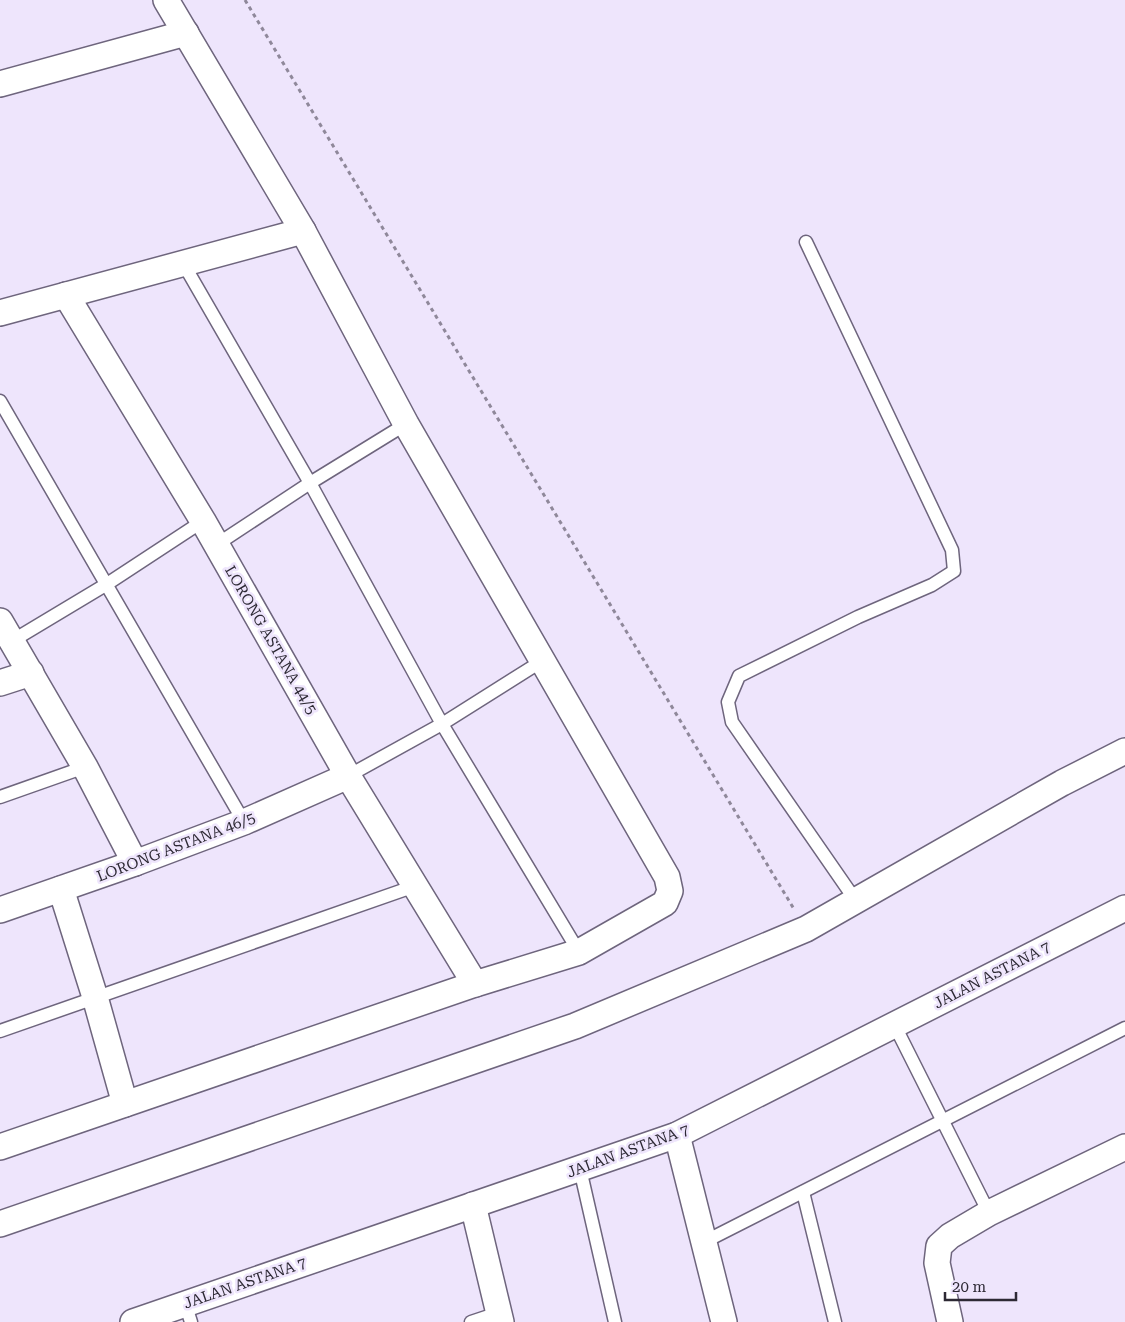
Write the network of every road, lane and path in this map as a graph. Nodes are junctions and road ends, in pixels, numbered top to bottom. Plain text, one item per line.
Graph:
1 (166, 0) edge
2 (245, 0) edge
3 (186, 33) junction
4 (0, 84) edge
5 (303, 231) junction
6 (806, 242) dead end
7 (183, 263) junction
8 (66, 295) junction
9 (0, 313) edge
10 (0, 401) edge
11 (406, 424) junction
12 (310, 483) junction
13 (202, 521) junction
14 (216, 545) junction
15 (107, 584) junction
16 (6, 631) edge
17 (542, 661) junction
18 (31, 673) junction
19 (0, 683) edge
20 (442, 724) junction
21 (1125, 751) edge
22 (85, 767) junction
23 (348, 776) junction
24 (0, 797) edge
25 (244, 822) junction
26 (136, 863) junction
27 (415, 886) junction
28 (61, 889) junction
29 (856, 901) junction
30 (1125, 908) edge
31 (0, 910) edge
32 (806, 929) junction
33 (579, 952) junction
34 (475, 984) junction
35 (95, 997) junction
36 (894, 1024) junction
37 (1125, 1028) edge
38 (0, 1031) edge
39 (125, 1104) junction
40 (942, 1120) junction
41 (678, 1135) junction
42 (0, 1147) edge
43 (1125, 1149) edge
44 (580, 1169) junction
45 (803, 1192) junction
46 (473, 1205) junction
47 (989, 1214) junction
48 (0, 1224) edge
49 (704, 1242) junction
50 (188, 1313) edge
51 (500, 1317) edge
52 (133, 1322) edge
53 (471, 1322) edge
54 (615, 1322) edge
55 (724, 1322) edge
56 (835, 1322) edge
57 (950, 1322) edge

1 - 3 street
2 - 32 path
3 - 4 street
3 - 5 street
5 - 7 street
5 - 11 street
6 - 29 lane
7 - 8 street
7 - 12 lane
8 - 9 street
8 - 13 street, LORONG ASTANA 44/5
10 - 15 lane
11 - 12 lane
11 - 17 street
12 - 14 lane
12 - 20 lane
13 - 14 street, LORONG ASTANA 44/5
13 - 15 lane
14 - 23 street, LORONG ASTANA 44/5
15 - 16 lane
15 - 25 lane
16 - 18 street
17 - 20 lane
17 - 33 street
18 - 19 street
18 - 22 street
20 - 23 lane
20 - 33 lane
21 - 29 street
22 - 24 lane
22 - 26 street
23 - 25 street, LORONG ASTANA 46/5
23 - 27 street, LORONG ASTANA 44/5
25 - 26 street, LORONG ASTANA 46/5
26 - 28 street, LORONG ASTANA 46/5
27 - 34 street, LORONG ASTANA 44/5
27 - 35 lane
28 - 31 street, LORONG ASTANA 46/5
28 - 35 street
29 - 32 street
30 - 36 street, JALAN ASTANA 7
32 - 48 street
33 - 34 street
34 - 39 street
35 - 38 lane
35 - 39 street
36 - 40 lane
36 - 41 street, JALAN ASTANA 7
37 - 40 lane
39 - 42 street
40 - 45 lane
40 - 47 lane
41 - 44 street, JALAN ASTANA 7
41 - 49 street
43 - 47 street
44 - 46 street, JALAN ASTANA 7
44 - 54 lane
45 - 49 lane
45 - 56 lane
46 - 50 street, JALAN ASTANA 7
46 - 51 street
47 - 57 street
49 - 55 street
50 - 52 street, JALAN ASTANA 7
51 - 53 lane

